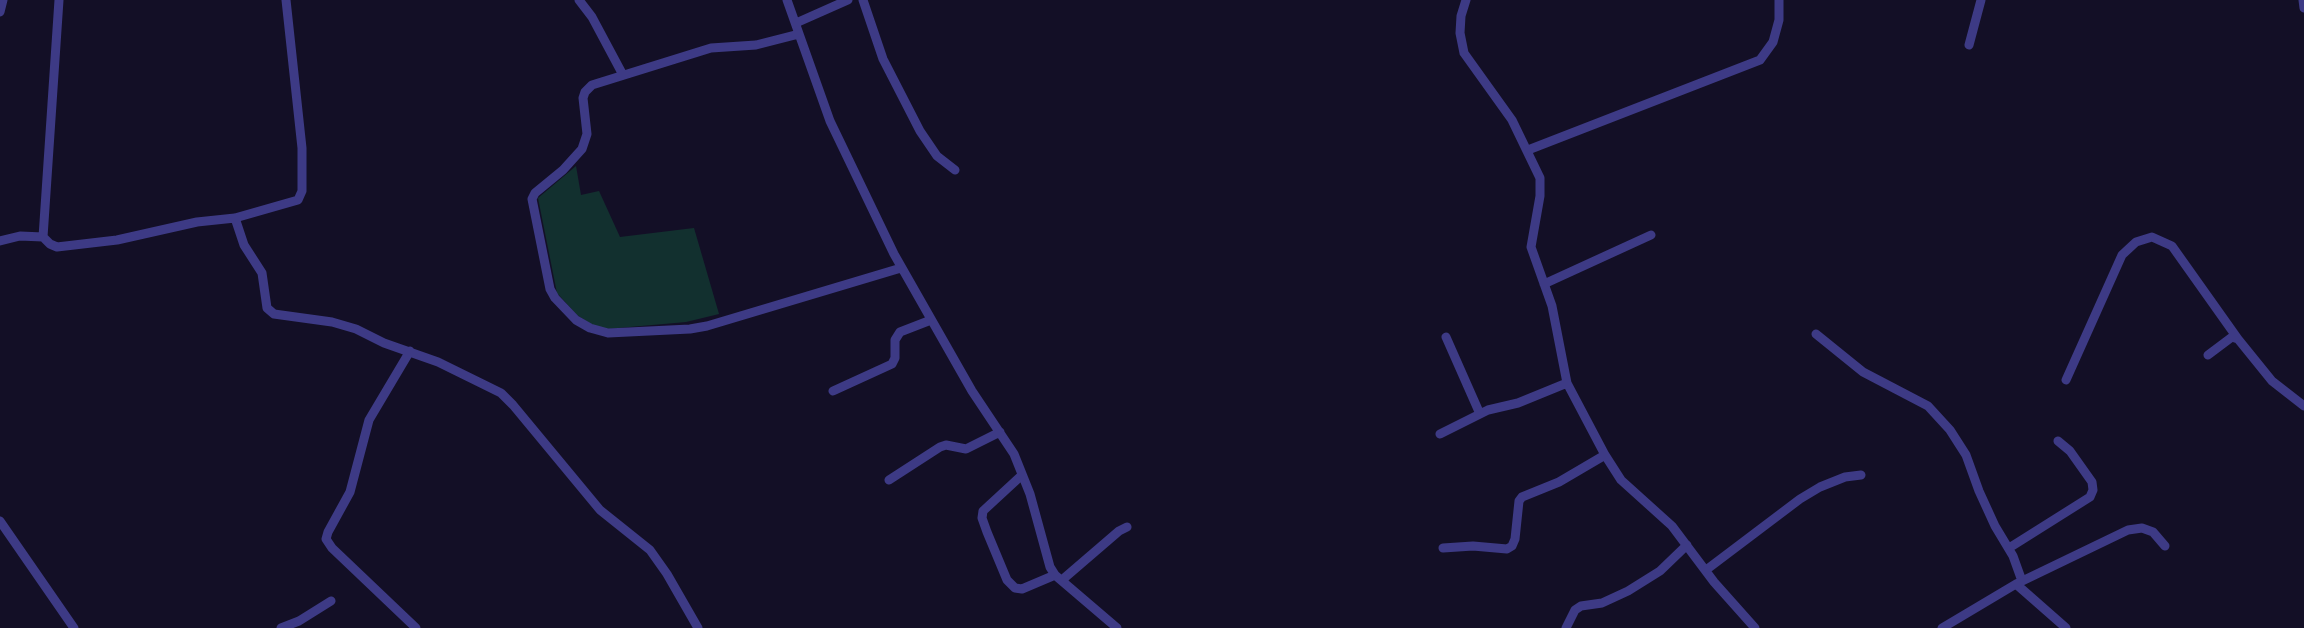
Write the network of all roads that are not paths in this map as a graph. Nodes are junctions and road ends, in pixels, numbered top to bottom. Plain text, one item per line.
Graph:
1 (4, 0) edge
2 (59, 0) edge
3 (286, 0) edge
4 (580, 0) edge
5 (787, 0) edge
6 (848, 0) edge
7 (863, 0) edge
8 (1466, 0) edge
9 (1779, 0) edge
10 (1981, 0) edge
11 (2303, 0) edge
12 (2304, 8) edge
13 (0, 12) edge
14 (796, 23) junction
15 (799, 34) junction
16 (1969, 45) dead end
17 (623, 75) junction
18 (1528, 150) junction
19 (955, 170) dead end
20 (235, 218) junction
21 (1651, 235) dead end
22 (43, 237) junction
23 (0, 241) edge
24 (901, 268) junction
25 (1544, 284) junction
26 (931, 320) junction
27 (1816, 334) dead end
28 (1446, 337) dead end
29 (2238, 339) junction
30 (410, 351) junction
31 (2208, 355) dead end
32 (2066, 380) dead end
33 (1568, 383) junction
34 (833, 391) dead end
35 (2304, 406) edge
36 (1480, 414) junction
37 (1000, 432) junction
38 (1440, 434) dead end
39 (2058, 441) dead end
40 (1605, 455) junction
41 (1022, 475) junction
42 (1861, 475) dead end
43 (889, 480) dead end
44 (0, 521) edge
45 (1127, 527) dead end
46 (1687, 545) junction
47 (2165, 546) dead end
48 (1443, 548) dead end
49 (2009, 548) junction
50 (1706, 570) junction
51 (1058, 577) junction
52 (2019, 583) junction
53 (330, 601) dead end
54 (74, 628) edge
55 (281, 628) edge
56 (416, 628) edge
57 (698, 628) edge
58 (1117, 628) edge
59 (1566, 628) edge
60 (1755, 628) edge
61 (1942, 628) edge
62 (2066, 628) edge

1 - 13 street
2 - 22 street
3 - 20 street
4 - 17 street
5 - 14 street
6 - 14 street
7 - 19 street
8 - 18 street
9 - 18 street
10 - 16 street
11 - 12 street
14 - 15 street
15 - 17 street
15 - 24 street
17 - 24 street
18 - 25 street
20 - 22 street
20 - 30 street
21 - 25 street
22 - 23 street
24 - 26 street
25 - 33 street
26 - 34 street
26 - 37 street
27 - 49 street
28 - 36 street
29 - 31 street
29 - 32 street
29 - 35 street
30 - 56 street
30 - 57 street
33 - 36 street
33 - 40 street
36 - 38 street
37 - 41 street
37 - 43 street
39 - 49 street
40 - 46 street
40 - 48 street
41 - 51 street
41 - 51 street
42 - 50 street
44 - 54 street
45 - 51 street
46 - 50 street
46 - 59 street
47 - 52 street
49 - 52 street
50 - 60 street
51 - 58 street
52 - 61 street
52 - 62 street
53 - 55 street

